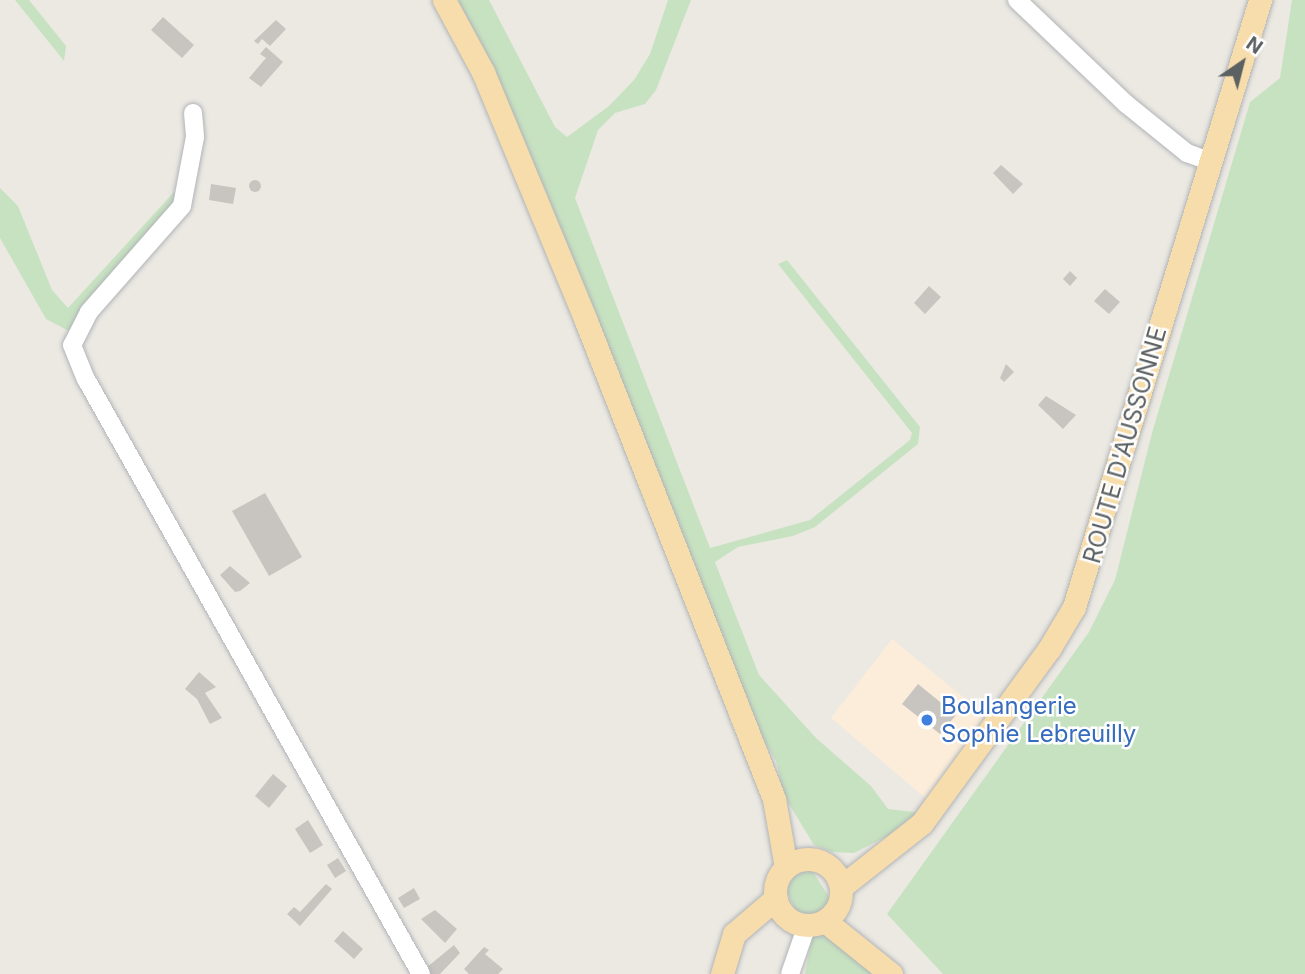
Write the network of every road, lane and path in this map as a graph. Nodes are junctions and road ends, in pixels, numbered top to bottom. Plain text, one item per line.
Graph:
1 (444, 0) edge
2 (1017, 0) edge
3 (1260, 0) edge
4 (193, 113) dead end
5 (1209, 162) junction
6 (774, 799) junction
7 (898, 843) junction
8 (819, 862) junction
9 (786, 867) junction
10 (841, 894) junction
11 (776, 898) junction
12 (807, 922) junction
13 (728, 951) junction
14 (885, 967) edge
15 (421, 974) edge
16 (722, 974) edge
17 (790, 974) edge

1 - 6 main road
2 - 5 street
3 - 5 main road, ROUTE D'AUSSONNE
4 - 15 street
5 - 7 main road, ROUTE D'AUSSONNE
6 - 8 main road
6 - 9 main road
7 - 8 main road, ROUTE D'AUSSONNE
7 - 10 main road, ROUTE D'AUSSONNE
8 - 9 main road
8 - 10 main road
9 - 11 main road
10 - 12 main road
10 - 14 main road
11 - 12 main road
11 - 13 main road
12 - 13 main road
12 - 14 main road
12 - 17 street
13 - 16 main road

